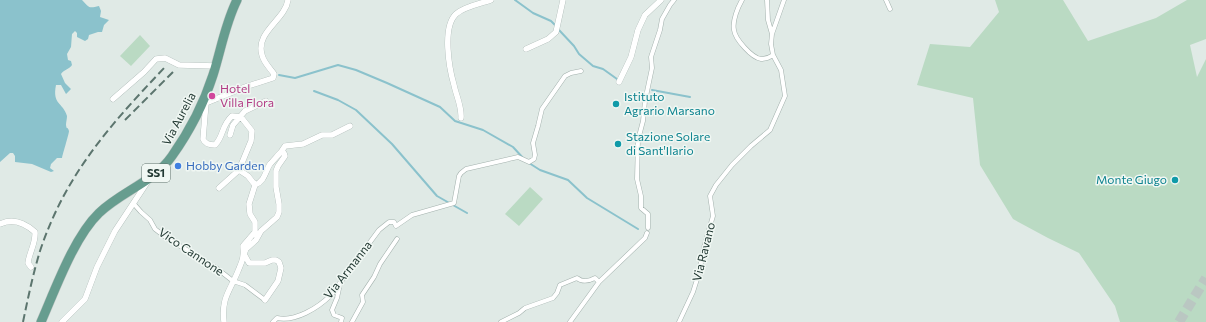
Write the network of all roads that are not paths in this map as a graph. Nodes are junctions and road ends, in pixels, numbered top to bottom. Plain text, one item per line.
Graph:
1 (237, 0) edge
2 (288, 0) edge
3 (491, 0) edge
4 (563, 0) edge
5 (661, 0) edge
6 (674, 0) edge
7 (742, 0) edge
8 (767, 0) edge
9 (784, 0) edge
10 (886, 0) edge
11 (890, 9) dead end
12 (772, 34) junction
13 (526, 49) dead end
14 (773, 55) junction
15 (216, 66) junction
16 (581, 71) dead end
17 (619, 82) dead end
18 (113, 99) dead end
19 (266, 101) dead end
20 (204, 102) junction
21 (241, 117) junction
22 (461, 118) dead end
23 (350, 126) dead end
24 (230, 135) dead end
25 (281, 152) junction
26 (239, 170) junction
27 (150, 179) junction
28 (255, 185) junction
29 (219, 188) dead end
30 (134, 204) junction
31 (0, 224) edge
32 (397, 239) dead end
33 (244, 254) junction
34 (31, 267) dead end
35 (233, 281) junction
36 (599, 282) junction
37 (340, 283) junction
38 (265, 300) joint
39 (41, 322) edge
40 (62, 322) edge
41 (224, 322) edge
42 (273, 322) edge
43 (341, 322) edge
44 (352, 322) edge
45 (501, 322) edge
46 (570, 322) edge
47 (679, 322) edge

1 - 15 main road, Via Aurelia / SS1
2 - 20 street
3 - 22 street
4 - 13 street
5 - 17 street
6 - 36 street
7 - 14 street
8 - 12 street
9 - 12 street
10 - 11 street
12 - 14 street
14 - 47 street, Via Ravano
15 - 18 street
15 - 20 main road, Via Aurelia / SS1
16 - 37 street, Via Armanna
19 - 21 street
20 - 21 street
20 - 27 main road, Via Aurelia / SS1
21 - 24 street
21 - 26 street
23 - 25 street
25 - 28 street
25 - 33 street
26 - 28 street
26 - 29 street
27 - 30 street
27 - 39 main road, Via Aurelia / SS1
28 - 33 street
30 - 35 street, Vico Cannone
30 - 40 street
31 - 34 street
32 - 44 street
33 - 35 street
33 - 38 street
35 - 38 street
35 - 41 street
36 - 45 street
36 - 46 street
37 - 42 street, Via Armanna
37 - 43 street

